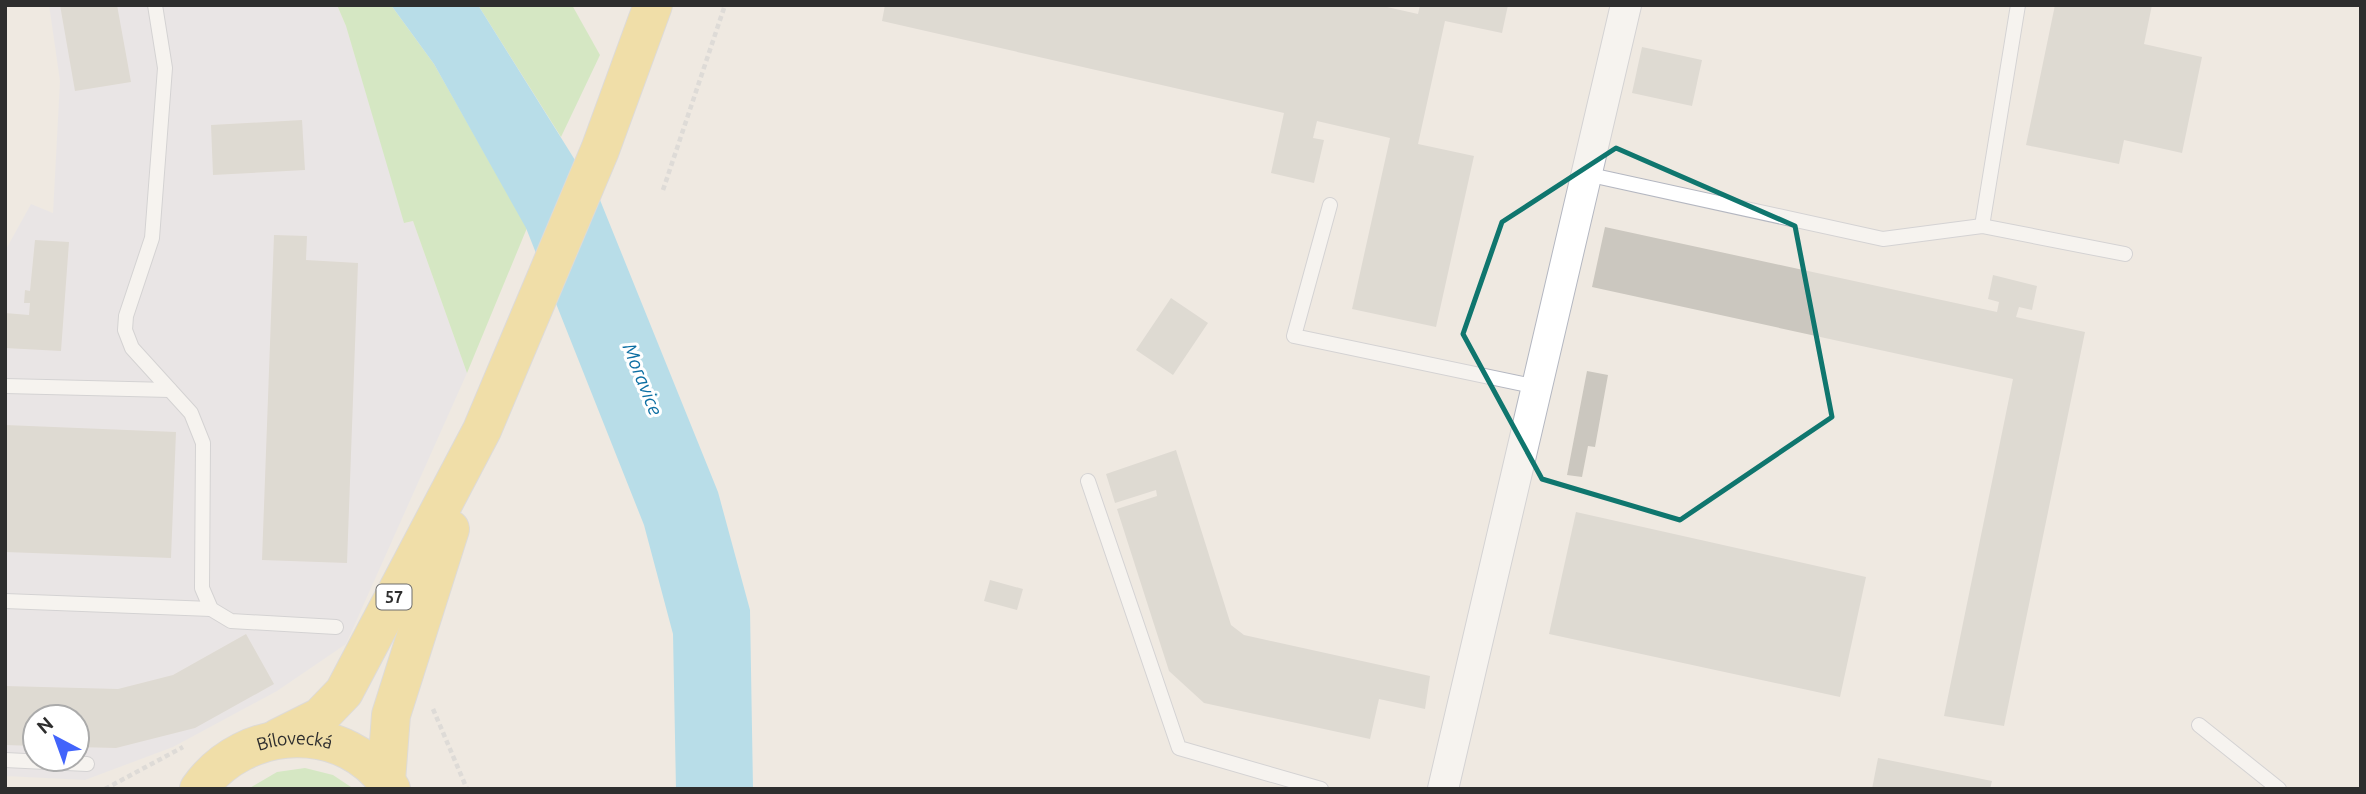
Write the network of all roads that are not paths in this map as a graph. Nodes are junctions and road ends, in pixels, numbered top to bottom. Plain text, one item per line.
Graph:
1 (155, 5) edge
2 (653, 5) edge
3 (1626, 5) edge
4 (2018, 5) edge
5 (1586, 174) junction
6 (1330, 205) dead end
7 (1982, 226) junction
8 (2125, 254) dead end
9 (5, 386) edge
10 (1537, 387) junction
11 (170, 390) junction
12 (482, 430) junction
13 (1088, 481) dead end
14 (5, 601) edge
15 (211, 609) junction
16 (335, 626) dead end
17 (2199, 724) dead end
18 (278, 738) junction
19 (389, 785) edge
20 (199, 789) edge
21 (1321, 789) edge
22 (1443, 789) edge
23 (2279, 789) edge

1 - 11 lane
2 - 12 main road, 57
3 - 5 street
4 - 7 lane
5 - 7 lane
5 - 10 street
6 - 10 lane
7 - 8 lane
9 - 11 lane
10 - 22 street
11 - 15 lane
12 - 18 main road, 57
12 - 19 main road, 57
13 - 21 lane
14 - 15 lane
15 - 16 lane
17 - 23 lane
18 - 19 main road, Bílovecká / 57
18 - 20 main road, Bílovecká / 57

